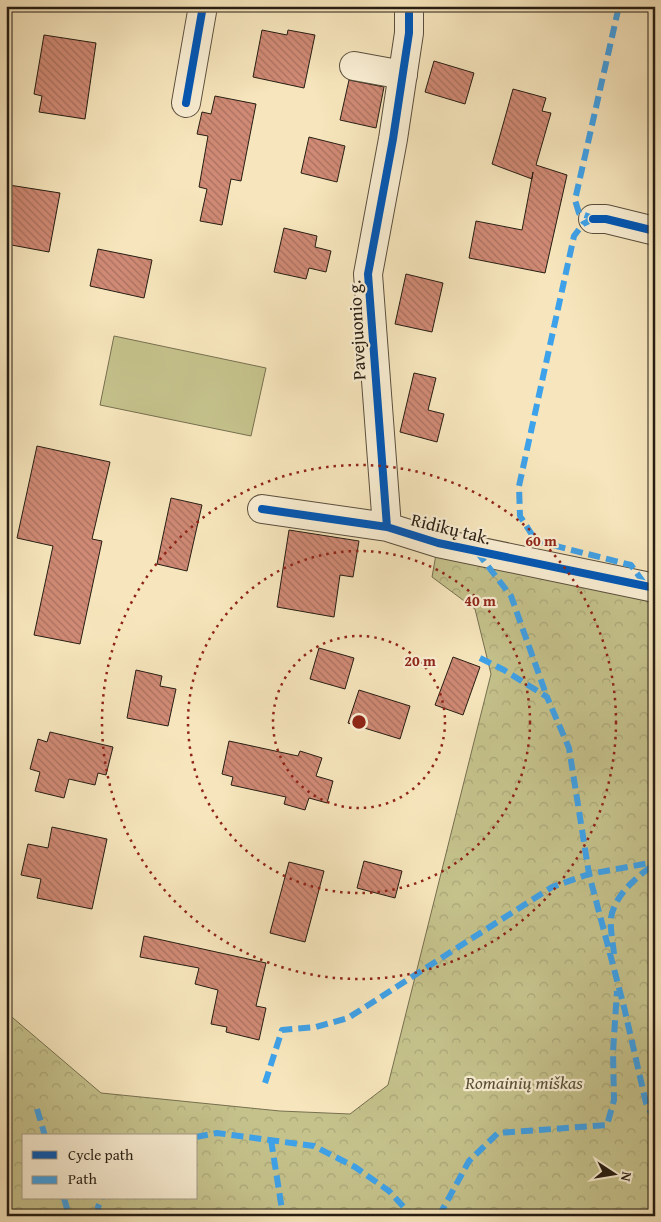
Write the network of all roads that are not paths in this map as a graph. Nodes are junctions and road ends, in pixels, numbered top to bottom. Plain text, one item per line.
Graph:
1 (203, 6) edge
2 (409, 6) edge
3 (354, 66) dead end
4 (403, 75) junction
5 (186, 103) dead end
6 (593, 219) dead end
7 (655, 231) edge
8 (262, 509) dead end
9 (387, 527) junction
10 (655, 588) edge

1 - 5 street
2 - 4 street, Pavejuonio g.
3 - 4 street
4 - 9 street, Pavejuonio g.
6 - 7 street
8 - 9 street
9 - 10 street, Ridikų tak.

